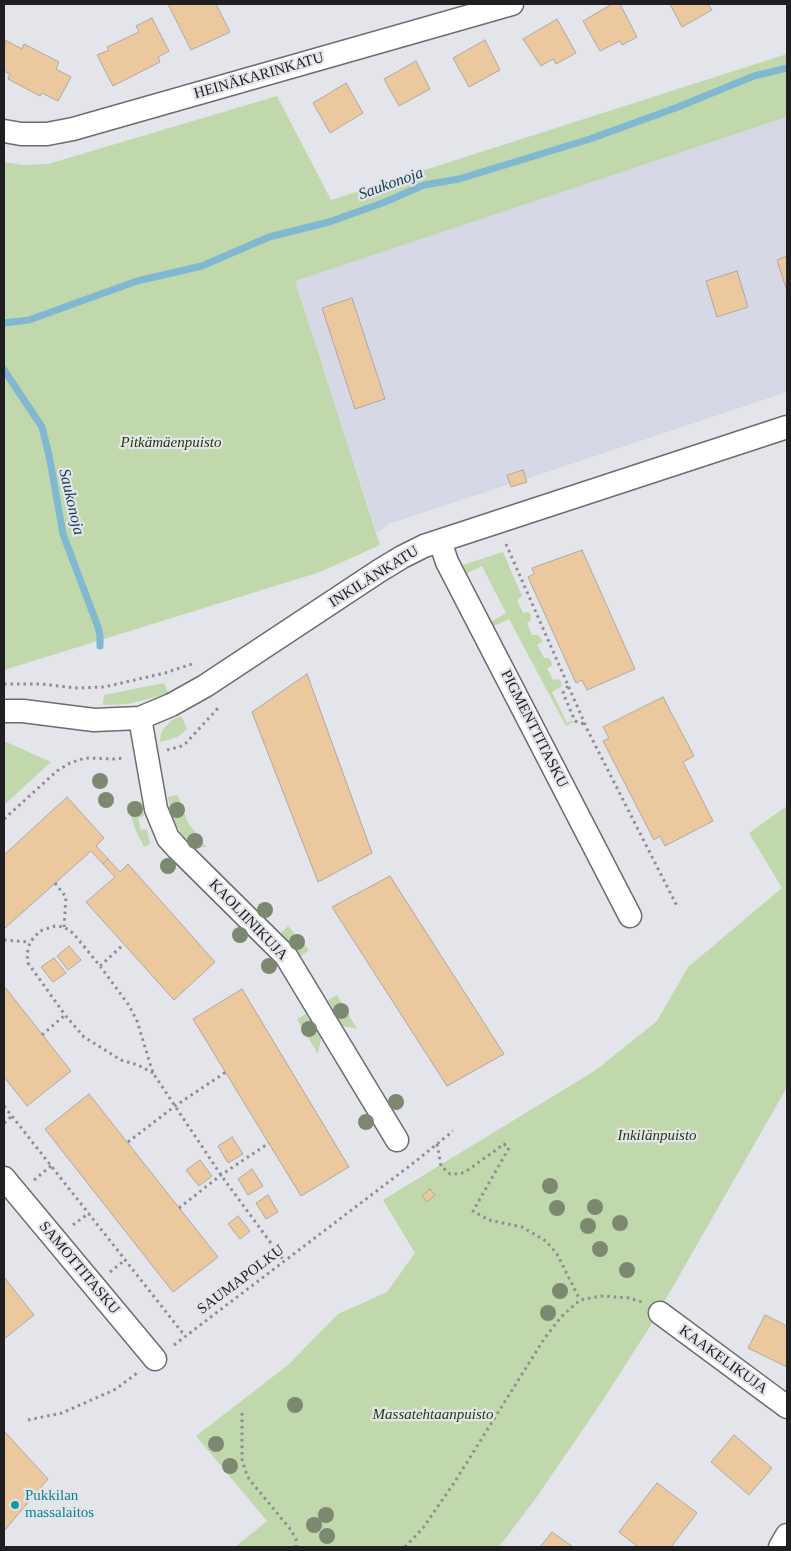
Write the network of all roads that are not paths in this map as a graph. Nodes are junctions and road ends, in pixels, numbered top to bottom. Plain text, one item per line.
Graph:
1 (512, 4) edge
2 (4, 131) edge
3 (787, 428) edge
4 (440, 541) junction
5 (4, 710) edge
6 (140, 718) junction
7 (630, 916) dead end
8 (398, 1140) dead end
9 (4, 1178) edge
10 (660, 1313) road end
11 (155, 1359) road end
12 (787, 1407) edge
13 (787, 1535) edge
14 (780, 1547) edge

1 - 2 street, HEINÄKARINKATU
3 - 4 street, INKILÄNKATU
4 - 6 street, INKILÄNKATU
4 - 7 street, PIGMENTTITASKU
5 - 6 street, INKILÄNKATU
6 - 8 street, KAOLIINIKUJA
9 - 11 street, SAMOTTITASKU
10 - 12 street, KAAKELIKUJA
13 - 14 street

